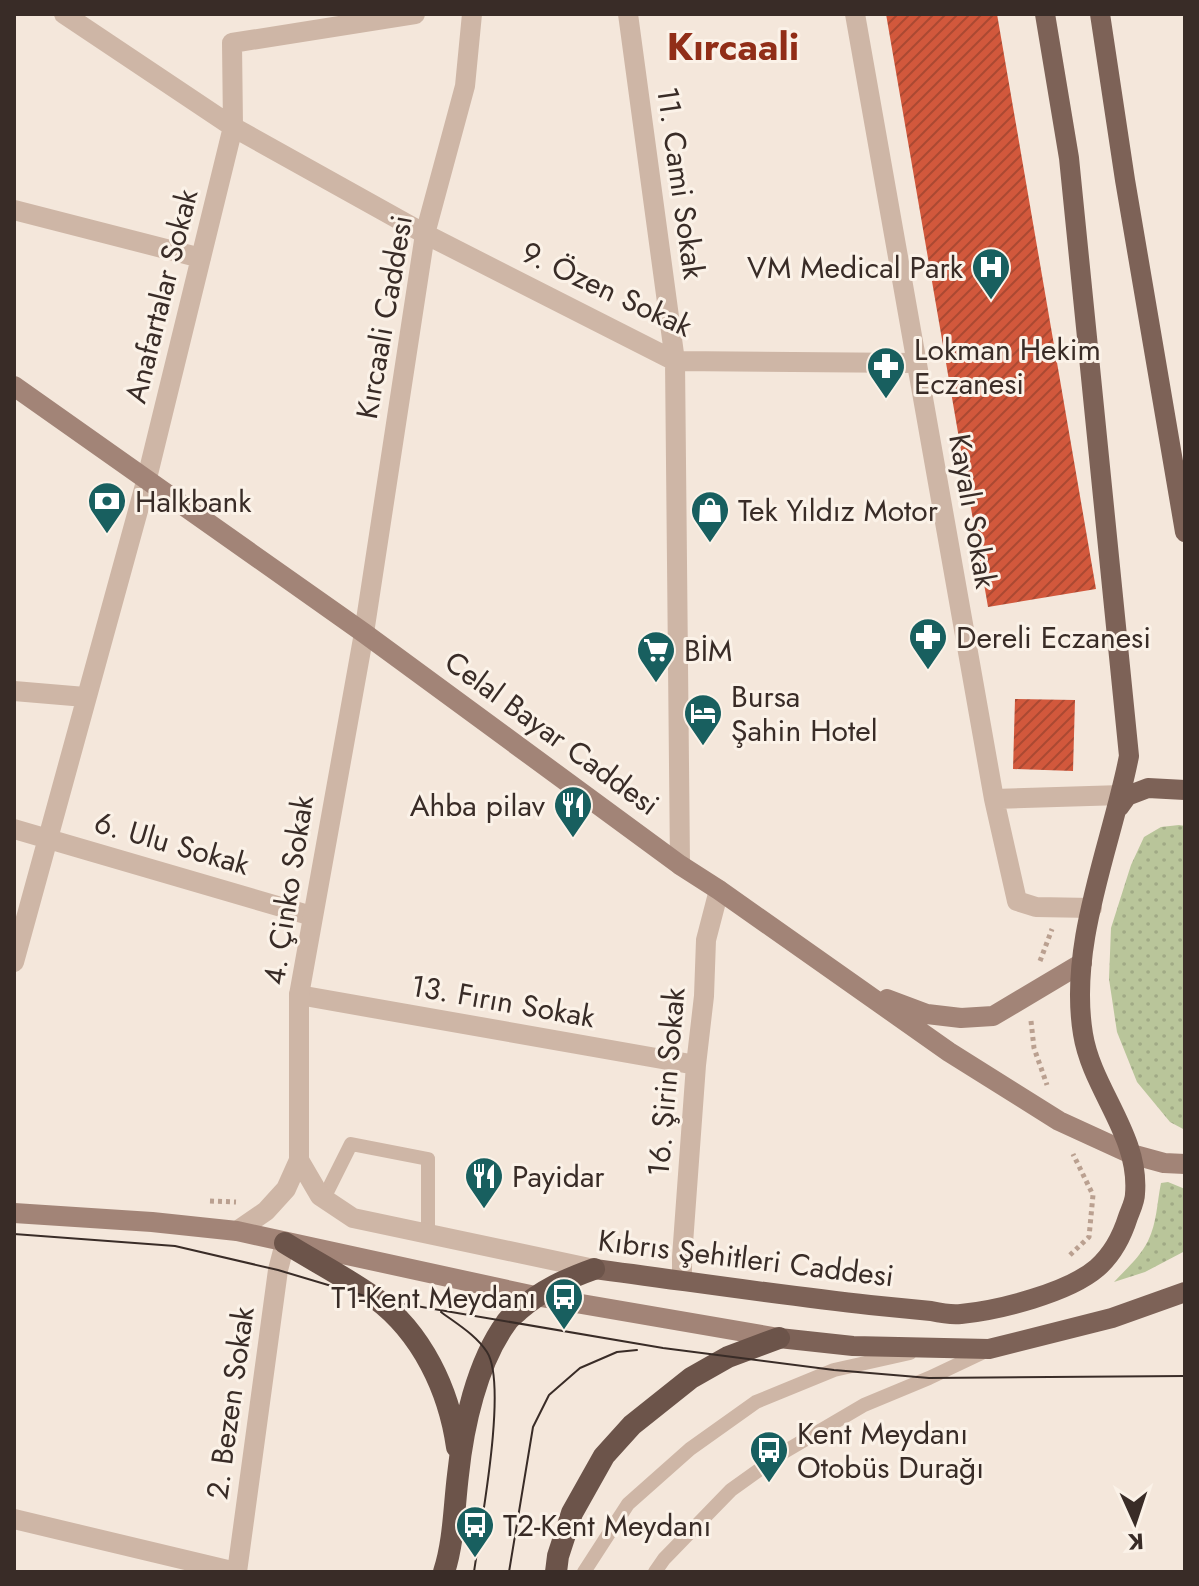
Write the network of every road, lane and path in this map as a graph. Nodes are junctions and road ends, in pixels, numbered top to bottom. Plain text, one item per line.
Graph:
1 (64, 14) edge
2 (415, 14) edge
3 (472, 14) edge
4 (628, 14) edge
5 (855, 14) edge
6 (1045, 14) edge
7 (1100, 14) edge
8 (233, 127) junction
9 (14, 210) edge
10 (425, 234) junction
11 (201, 258) junction
12 (675, 361) junction
13 (916, 363) junction
14 (14, 386) edge
15 (147, 478) junction
16 (1185, 532) edge
17 (364, 633) junction
18 (14, 691) edge
19 (85, 697) junction
20 (1185, 790) edge
21 (994, 799) junction
22 (1120, 801) junction
23 (14, 829) edge
24 (48, 838) junction
25 (680, 865) junction
26 (719, 890) junction
27 (1060, 907) junction
28 (1092, 908) junction
29 (312, 916) junction
30 (14, 962) edge
31 (1082, 963) junction
32 (861, 989) junction
33 (299, 995) junction
34 (1028, 995) junction
35 (696, 1065) junction
36 (1059, 1121) junction
37 (299, 1160) junction
38 (1133, 1161) junction
39 (1185, 1164) edge
40 (278, 1198) junction
41 (324, 1198) junction
42 (201, 1201) dead end
43 (14, 1213) edge
44 (237, 1231) junction
45 (428, 1234) junction
46 (285, 1243) junction
47 (1068, 1256) dead end
48 (594, 1269) junction
49 (682, 1280) junction
50 (1185, 1292) edge
51 (535, 1296) junction
52 (779, 1338) junction
53 (932, 1348) junction
54 (989, 1349) junction
55 (458, 1472) junction
56 (14, 1519) edge
57 (237, 1572) edge
58 (444, 1572) edge
59 (556, 1572) edge
60 (584, 1572) edge
61 (655, 1572) edge

1 - 8 street, 9. Özen Sokak
2 - 8 street, Anafartalar Sokak
3 - 10 street, Kırcaali Caddesi
4 - 12 street, 11. Cami Sokak
5 - 13 street, Kayalı Sokak
6 - 22 main road
7 - 16 main road
8 - 10 street, 9. Özen Sokak
8 - 11 street, Anafartalar Sokak
9 - 11 street
10 - 12 street, 9. Özen Sokak
10 - 17 street, Kırcaali Caddesi
11 - 15 street, Anafartalar Sokak
12 - 13 street, 9. Özen Sokak
12 - 25 street, 11. Cami Sokak
13 - 21 street, Kayalı Sokak
14 - 15 main road, Celal Bayar Caddesi
15 - 17 main road, Celal Bayar Caddesi
15 - 19 street, Anafartalar Sokak
17 - 25 main road, Celal Bayar Caddesi
17 - 29 street, 4. Çinko Sokak
18 - 19 street
19 - 24 street, Anafartalar Sokak
20 - 22 main road
21 - 22 street
21 - 27 street, Kayalı Sokak
22 - 28 main road
23 - 24 street, 6. Ulu Sokak
24 - 29 street, 6. Ulu Sokak
24 - 30 street, Anafartalar Sokak
25 - 26 main road, Celal Bayar Caddesi
26 - 32 main road, Celal Bayar Caddesi
26 - 35 street, 16. Şirin Sokak
27 - 28 street
27 - 34 path
28 - 31 main road
29 - 33 street, 4. Çinko Sokak
31 - 34 main road
31 - 38 main road
32 - 34 main road
32 - 36 main road, Celal Bayar Caddesi
33 - 35 street, 13. Fırın Sokak
33 - 37 street, 4. Çinko Sokak
34 - 36 path
35 - 49 street, 16. Şirin Sokak
36 - 38 main road, Celal Bayar Caddesi
36 - 47 path
37 - 40 street
37 - 41 street, Kıbrıs Şehitleri Caddesi
38 - 39 main road, Celal Bayar Caddesi
38 - 49 main road, Kıbrıs Şehitleri Caddesi
40 - 42 path
40 - 44 street
41 - 45 street, Kıbrıs Şehitleri Caddesi
41 - 45 lane
43 - 44 main road
44 - 46 main road
45 - 48 street, Kıbrıs Şehitleri Caddesi
46 - 51 main road
46 - 55 highway
46 - 57 street, 2. Bezen Sokak
48 - 49 main road, Kıbrıs Şehitleri Caddesi
48 - 51 highway
50 - 54 main road
51 - 52 main road
51 - 55 highway
52 - 53 main road
52 - 59 highway
53 - 54 main road
53 - 60 lane
54 - 61 lane
55 - 58 highway
56 - 57 street

